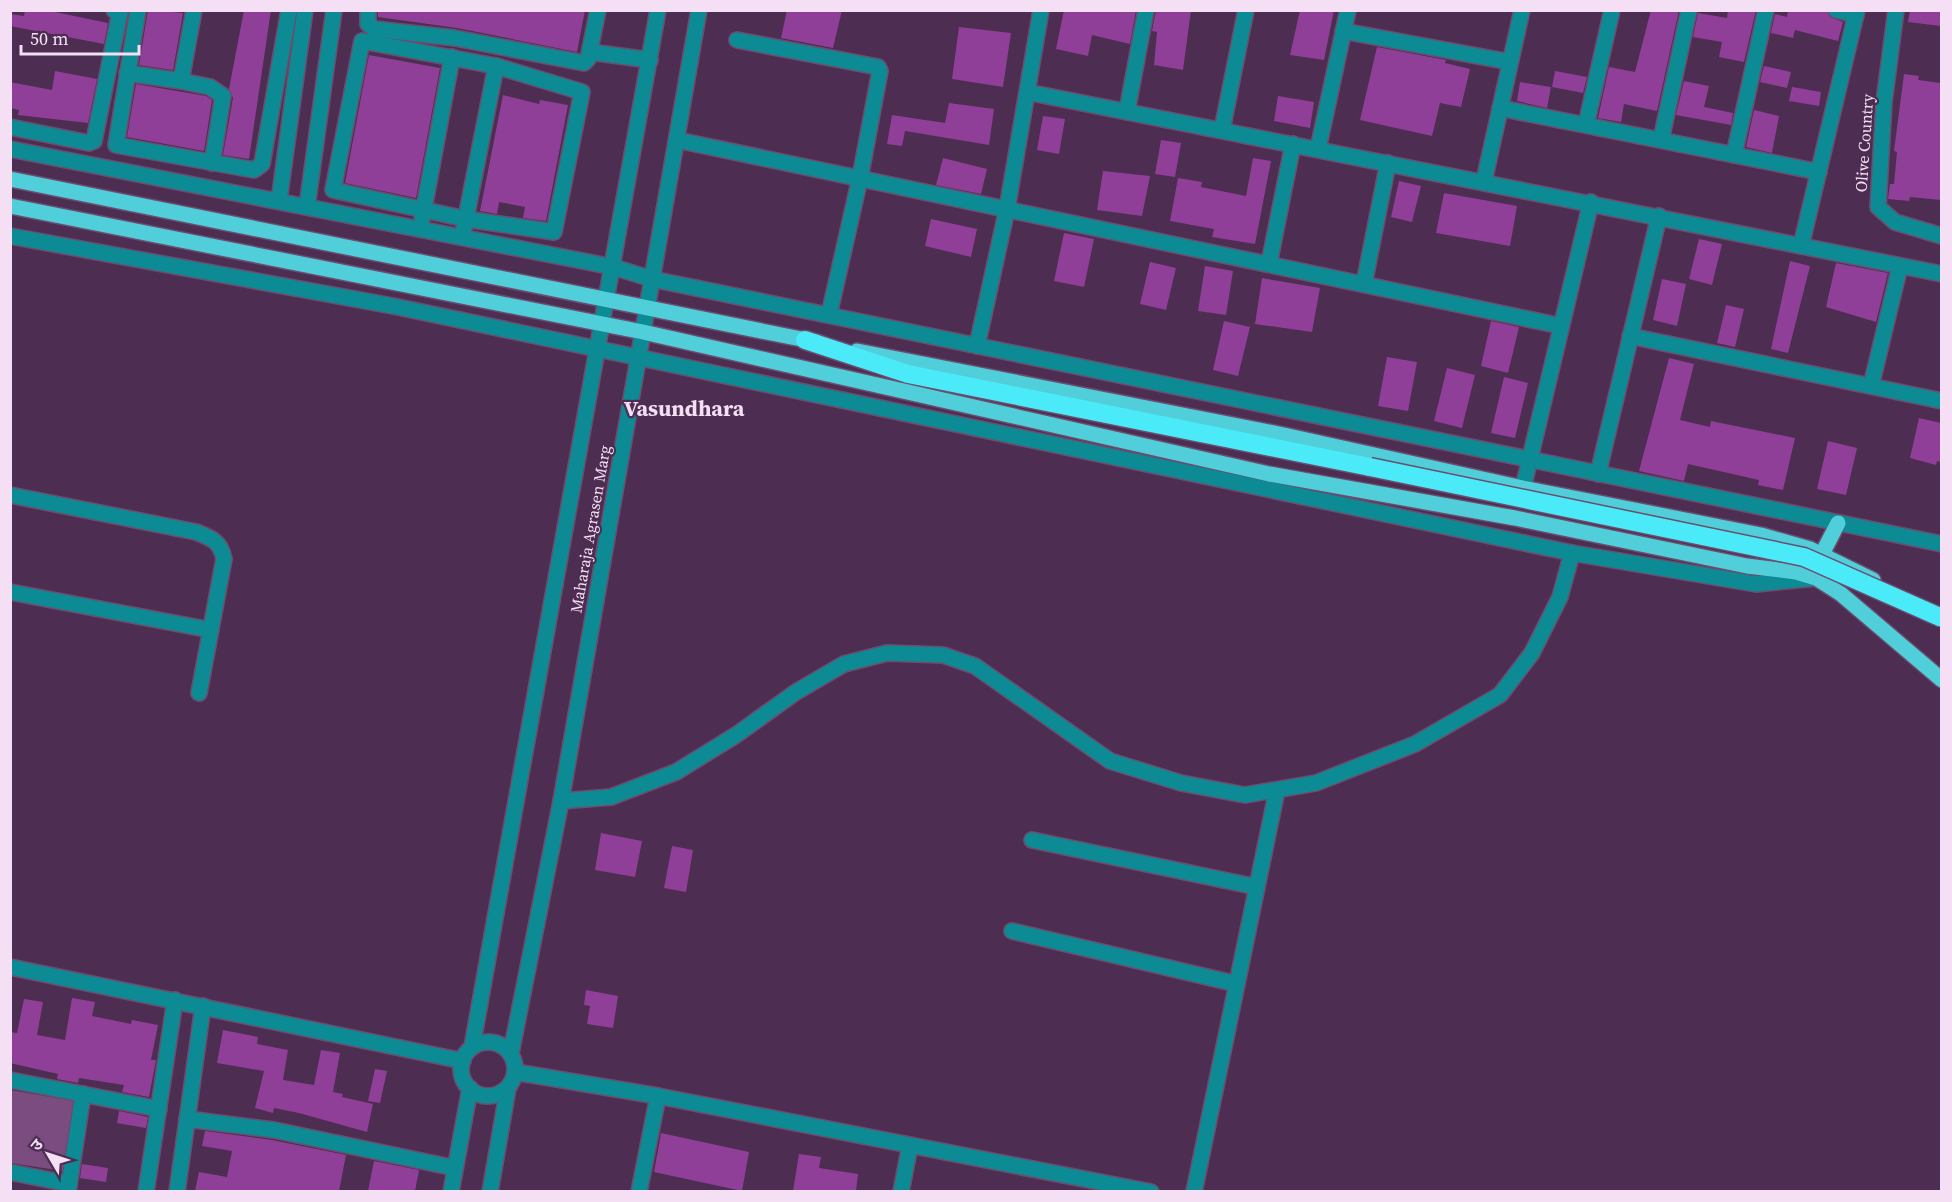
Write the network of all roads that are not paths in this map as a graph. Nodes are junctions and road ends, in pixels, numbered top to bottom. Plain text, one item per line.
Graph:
1 (114, 10) edge
2 (138, 10) edge
3 (194, 10) edge
4 (289, 10) edge
5 (305, 10) edge
6 (334, 10) edge
7 (368, 10) edge
8 (597, 10) edge
9 (658, 10) edge
10 (699, 10) edge
11 (1041, 10) edge
12 (1146, 10) edge
13 (1246, 10) edge
14 (1348, 10) edge
15 (1522, 10) edge
16 (1612, 10) edge
17 (1689, 10) edge
18 (1766, 10) edge
19 (1836, 10) edge
20 (1896, 10) edge
21 (1856, 13) edge
22 (1343, 31) junction
23 (736, 40) dead end
24 (590, 52) junction
25 (452, 57) junction
26 (650, 60) junction
27 (1510, 62) junction
28 (496, 66) junction
29 (127, 73) junction
30 (181, 81) junction
31 (1027, 92) junction
32 (1500, 108) junction
33 (1127, 111) junction
34 (1586, 125) junction
35 (10, 127) edge
36 (1222, 130) junction
37 (677, 140) junction
38 (1661, 140) junction
39 (1293, 144) junction
40 (125, 147) junction
41 (10, 149) edge
42 (1318, 149) junction
43 (1734, 155) junction
44 (212, 163) junction
45 (1388, 163) junction
46 (121, 171) junction
47 (1819, 172) junction
48 (860, 178) junction
49 (10, 179) edge
50 (1484, 181) junction
51 (279, 201) junction
52 (1591, 202) junction
53 (10, 206) edge
54 (307, 207) junction
55 (1007, 209) junction
56 (424, 210) junction
57 (1659, 216) junction
58 (466, 219) junction
59 (420, 227) junction
60 (10, 236) edge
61 (462, 236) junction
62 (1941, 236) edge
63 (1801, 246) junction
64 (1269, 264) junction
65 (1900, 266) junction
66 (613, 267) junction
67 (1941, 274) edge
68 (652, 279) junction
69 (1364, 284) junction
70 (607, 301) junction
71 (647, 309) junction
72 (829, 315) junction
73 (603, 324) junction
74 (1561, 326) junction
75 (643, 332) junction
76 (1630, 336) junction
77 (805, 340) junction
78 (977, 346) junction
79 (599, 350) junction
80 (638, 358) junction
81 (1871, 386) junction
82 (1941, 401) edge
83 (1529, 459) junction
84 (1598, 474) junction
85 (1522, 488) junction
86 (10, 495) edge
87 (1838, 523) junction
88 (1941, 544) edge
89 (1572, 553) junction
90 (1822, 554) junction
91 (1851, 567) junction
92 (1816, 578) junction
93 (10, 592) edge
94 (1841, 594) junction
95 (1941, 620) edge
96 (211, 630) junction
97 (1941, 680) edge
98 (198, 693) dead end
99 (1277, 790) junction
100 (561, 801) junction
101 (1032, 840) dead end
102 (1257, 887) junction
103 (1012, 931) dead end
104 (10, 967) edge
105 (1237, 984) junction
106 (175, 1000) junction
107 (203, 1006) junction
108 (472, 1047) junction
109 (511, 1053) junction
110 (463, 1061) junction
111 (515, 1072) junction
112 (10, 1080) edge
113 (470, 1088) junction
114 (508, 1088) junction
115 (83, 1094) junction
116 (658, 1096) junction
117 (159, 1109) junction
118 (187, 1119) junction
119 (910, 1145) junction
120 (455, 1168) junction
121 (10, 1172) edge
122 (68, 1187) edge
123 (146, 1191) edge
124 (177, 1191) edge
125 (451, 1191) edge
126 (490, 1191) edge
127 (639, 1191) edge
128 (901, 1191) edge
129 (1152, 1191) edge
130 (1194, 1191) edge

1 - 35 street
2 - 29 street
3 - 30 street
4 - 44 street
5 - 51 street
6 - 54 street
7 - 24 street
8 - 24 street
9 - 26 street, Maharaja Agrasen Marg
10 - 37 street, Maharaja Agrasen Marg
11 - 31 street
12 - 33 street
13 - 36 street
14 - 22 street
15 - 27 street
16 - 34 street
17 - 38 street
18 - 43 street
19 - 21 street
20 - 62 street, Olive Country
21 - 47 street
22 - 27 street
22 - 42 street
23 - 48 street
24 - 26 street
25 - 28 street
25 - 56 street
25 - 56 street
26 - 66 street, Maharaja Agrasen Marg
27 - 32 street
28 - 58 street
28 - 58 street
29 - 30 street
29 - 40 street
30 - 44 street
31 - 33 street
31 - 55 street
32 - 34 street
32 - 50 street
33 - 36 street
34 - 38 street
36 - 39 street
37 - 48 street
37 - 68 street, Maharaja Agrasen Marg
38 - 43 street
39 - 42 street
39 - 64 street
40 - 44 street
40 - 46 street
41 - 46 street
42 - 45 street
43 - 47 street
45 - 50 street
45 - 69 street
46 - 51 street
47 - 63 street
48 - 55 street
48 - 72 street
49 - 70 main road
50 - 52 street
51 - 54 street
52 - 57 street
52 - 74 street
53 - 73 main road
54 - 59 street
55 - 64 street
55 - 78 street
56 - 58 street
56 - 59 street
57 - 63 street
57 - 76 street
58 - 61 street
59 - 61 street
60 - 79 street
61 - 66 street
63 - 65 street
64 - 69 street
65 - 67 street
65 - 81 street
66 - 68 street
66 - 70 street, Maharaja Agrasen Marg
68 - 71 street, Maharaja Agrasen Marg
68 - 72 street
69 - 74 street
70 - 71 main road
70 - 73 street, Maharaja Agrasen Marg
71 - 75 street, Maharaja Agrasen Marg
71 - 77 main road
72 - 78 street
73 - 75 main road
73 - 79 street, Maharaja Agrasen Marg
74 - 83 street
75 - 80 street, Maharaja Agrasen Marg
75 - 92 main road
76 - 81 street
76 - 84 street
77 - 85 main road
77 - 95 highway, bridge
78 - 83 street
79 - 80 street
79 - 108 street, Maharaja Agrasen Marg
80 - 89 street
80 - 100 street, Maharaja Agrasen Marg
81 - 82 street
83 - 84 street
83 - 85 street
84 - 87 street
85 - 90 main road
86 - 96 street
87 - 88 street
87 - 90 main road
89 - 92 street
89 - 99 street
90 - 91 main road
91 - 94 main road
91 - 95 main road
92 - 94 main road
93 - 96 street
94 - 97 main road
96 - 98 street
99 - 100 street
99 - 102 street
100 - 109 street, Maharaja Agrasen Marg
101 - 102 street
102 - 105 street
103 - 105 street
104 - 106 street
105 - 130 street
106 - 107 street
106 - 117 street
107 - 110 street
107 - 118 street
108 - 109 street
108 - 110 street
109 - 111 street
110 - 113 street
111 - 114 street
111 - 116 street
112 - 115 street
113 - 114 street
113 - 120 street
114 - 126 street
115 - 117 street
115 - 122 street
116 - 119 street
116 - 127 street
117 - 123 street
118 - 120 street
118 - 124 street
119 - 128 street
119 - 129 street
120 - 125 street
121 - 122 street

